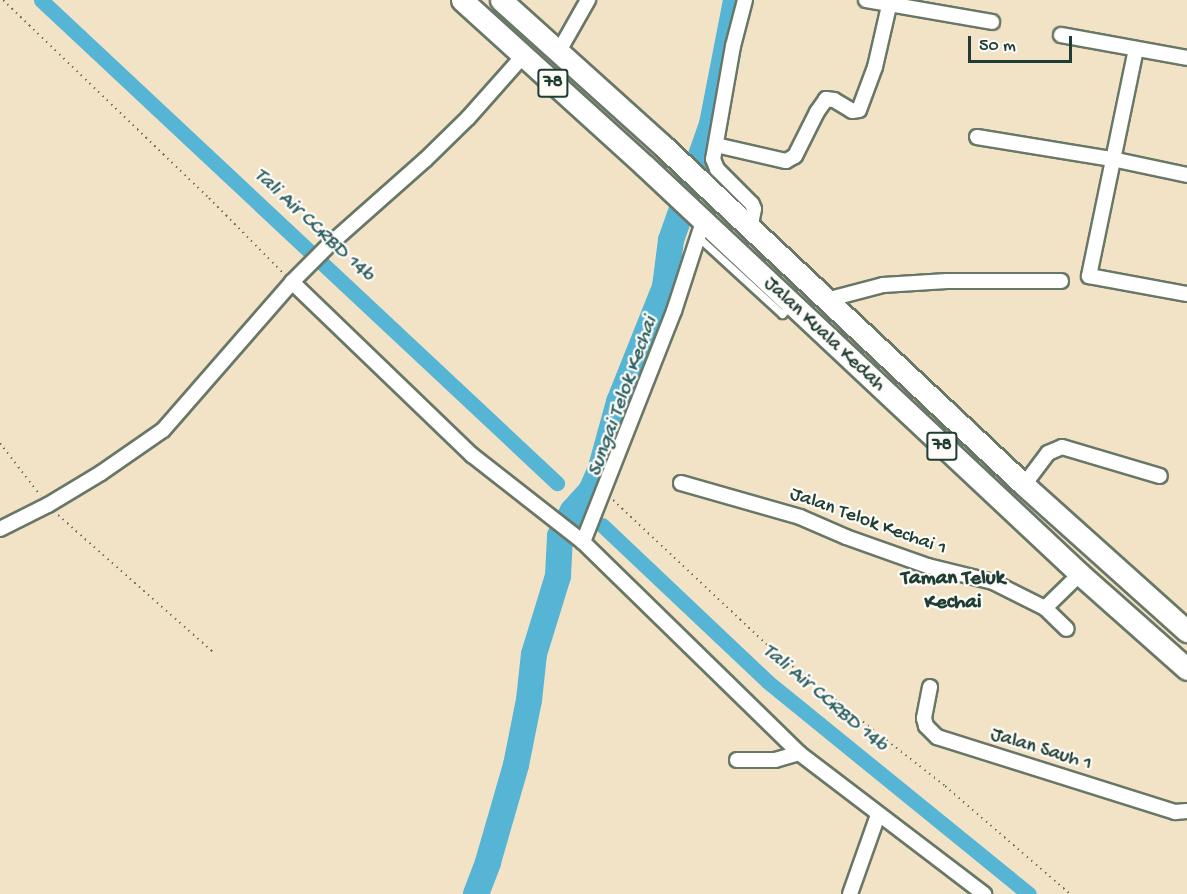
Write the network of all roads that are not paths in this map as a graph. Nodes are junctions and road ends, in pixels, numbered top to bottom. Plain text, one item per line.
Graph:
1 (462, 0) edge
2 (501, 0) edge
3 (588, 0) edge
4 (866, 0) edge
5 (740, 2) edge
6 (888, 6) junction
7 (992, 22) dead end
8 (1061, 35) dead end
9 (1136, 49) junction
10 (559, 51) junction
11 (523, 56) junction
12 (1187, 58) edge
13 (977, 137) dead end
14 (716, 145) junction
15 (1112, 159) junction
16 (1187, 175) edge
17 (700, 226) junction
18 (750, 230) junction
19 (296, 278) junction
20 (1061, 281) dead end
21 (1187, 294) edge
22 (826, 300) junction
23 (1160, 476) dead end
24 (681, 483) dead end
25 (1024, 485) junction
26 (0, 528) edge
27 (583, 542) junction
28 (1080, 574) junction
29 (1045, 608) junction
30 (1067, 629) dead end
31 (1187, 631) edge
32 (1187, 669) edge
33 (930, 687) dead end
34 (799, 753) junction
35 (737, 760) dead end
36 (1187, 812) edge
37 (878, 815) junction
38 (850, 894) edge
39 (984, 894) edge

1 - 11 main road, Jalan Kuala Kedah / 78
2 - 10 main road, Jalan Kuala Kedah / 78
3 - 10 street
4 - 6 street
5 - 14 street
6 - 7 street
6 - 14 street
8 - 9 street
9 - 12 street
9 - 15 street
10 - 18 main road, Jalan Kuala Kedah / 78
11 - 17 main road, Jalan Kuala Kedah / 78
11 - 19 street
13 - 15 street
14 - 18 street
15 - 16 street
15 - 21 street
17 - 27 street
17 - 28 main road, Jalan Kuala Kedah / 78
18 - 22 main road, Jalan Kuala Kedah / 78
19 - 26 street
19 - 27 street
20 - 22 street
22 - 25 main road, Jalan Kuala Kedah / 78
23 - 25 street
24 - 29 street, Jalan Telok Kechai 1
25 - 31 main road, Jalan Kuala Kedah / 78
27 - 34 street
28 - 29 street
28 - 32 main road, Jalan Kuala Kedah / 78
29 - 30 street, Jalan Telok Kechai 1
33 - 36 street, Jalan Sauh 1
34 - 35 street
34 - 37 street
37 - 38 street
37 - 39 street

